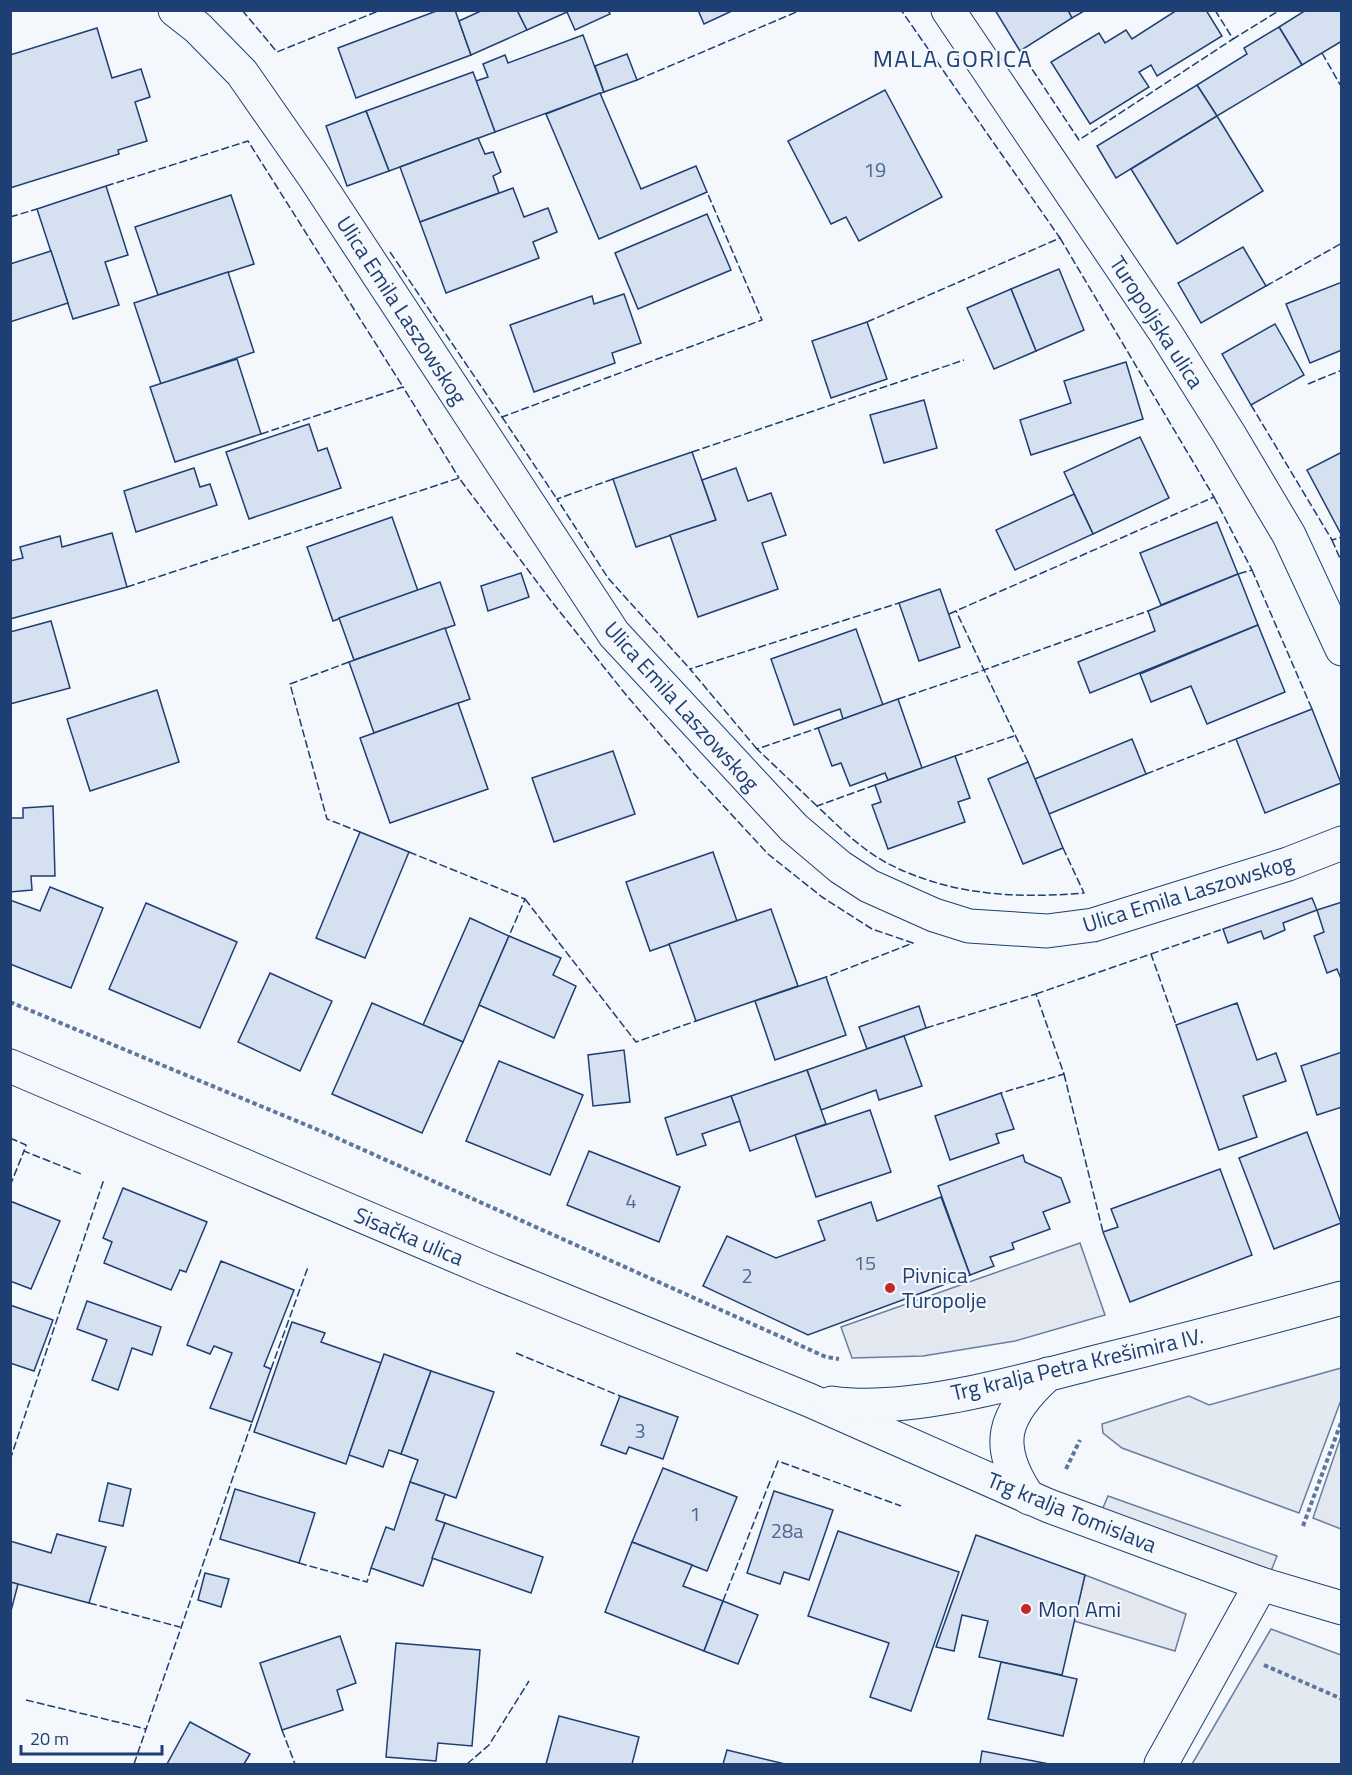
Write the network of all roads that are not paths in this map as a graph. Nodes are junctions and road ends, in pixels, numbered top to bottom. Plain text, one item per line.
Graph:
1 (175, 10) edge
2 (948, 10) edge
3 (1341, 649) edge
4 (1341, 843) edge
5 (10, 1066) edge
6 (1341, 1298) edge
7 (1048, 1374) junction
8 (809, 1400) junction
9 (1029, 1498) junction
10 (1261, 1584) junction
11 (1341, 1608) edge
12 (1161, 1764) edge

1 - 4 street, Ulica Emila Laszowskog
2 - 3 street, Turopoljska ulica
5 - 8 street, Sisačka ulica
6 - 7 street, Trg kralja Petra Krešimira IV.
7 - 8 street, Trg kralja Petra Krešimira IV.
7 - 9 street
8 - 9 street, Trg kralja Tomislava
9 - 10 street, Trg kralja Tomislava
10 - 11 street, Trg kralja Tomislava
10 - 12 street

